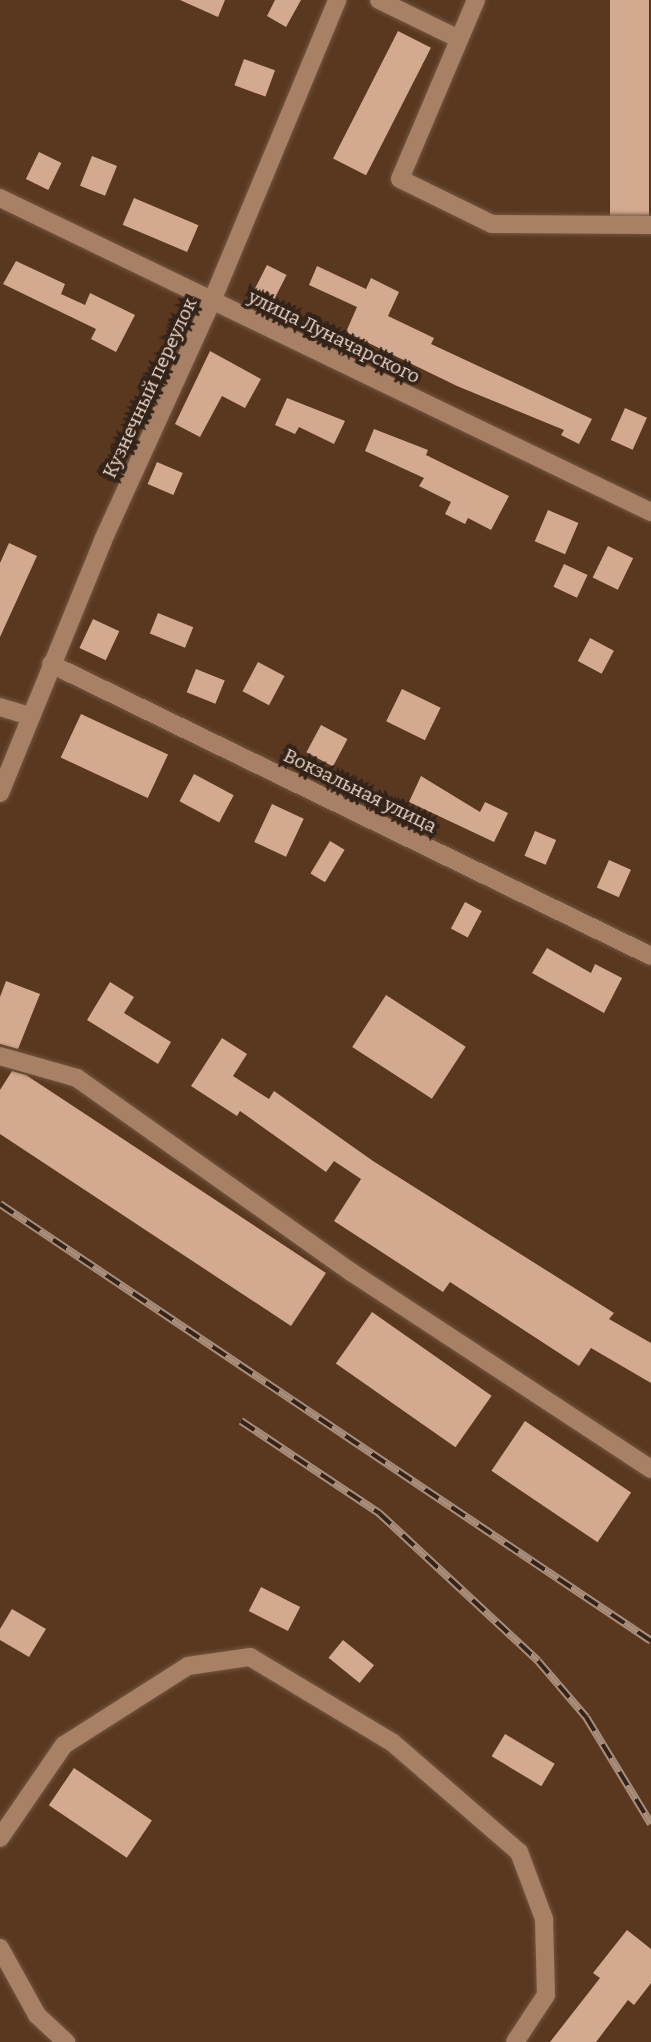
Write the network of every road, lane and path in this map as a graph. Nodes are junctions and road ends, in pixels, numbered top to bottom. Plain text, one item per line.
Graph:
1 (337, 0) edge
2 (379, 0) edge
3 (476, 0) edge
4 (459, 39) junction
5 (0, 198) edge
6 (651, 225) edge
7 (212, 301) junction
8 (651, 512) edge
9 (51, 664) junction
10 (0, 707) edge
11 (30, 716) junction
12 (0, 793) edge
13 (651, 956) edge
14 (0, 1056) edge
15 (651, 1469) edge
16 (0, 1838) edge
17 (0, 1948) edge
18 (66, 2042) edge
19 (515, 2042) edge

1 - 7 street, Кузнечный переулок
2 - 4 street
3 - 4 street
4 - 6 street
5 - 7 street, улица Луначарского
7 - 8 street, улица Луначарского
7 - 9 street, Кузнечный переулок
9 - 11 street, Кузнечный переулок
9 - 13 street, Вокзальная улица
10 - 11 street
11 - 12 street, Кузнечный переулок
14 - 15 street
16 - 19 street
17 - 18 street

